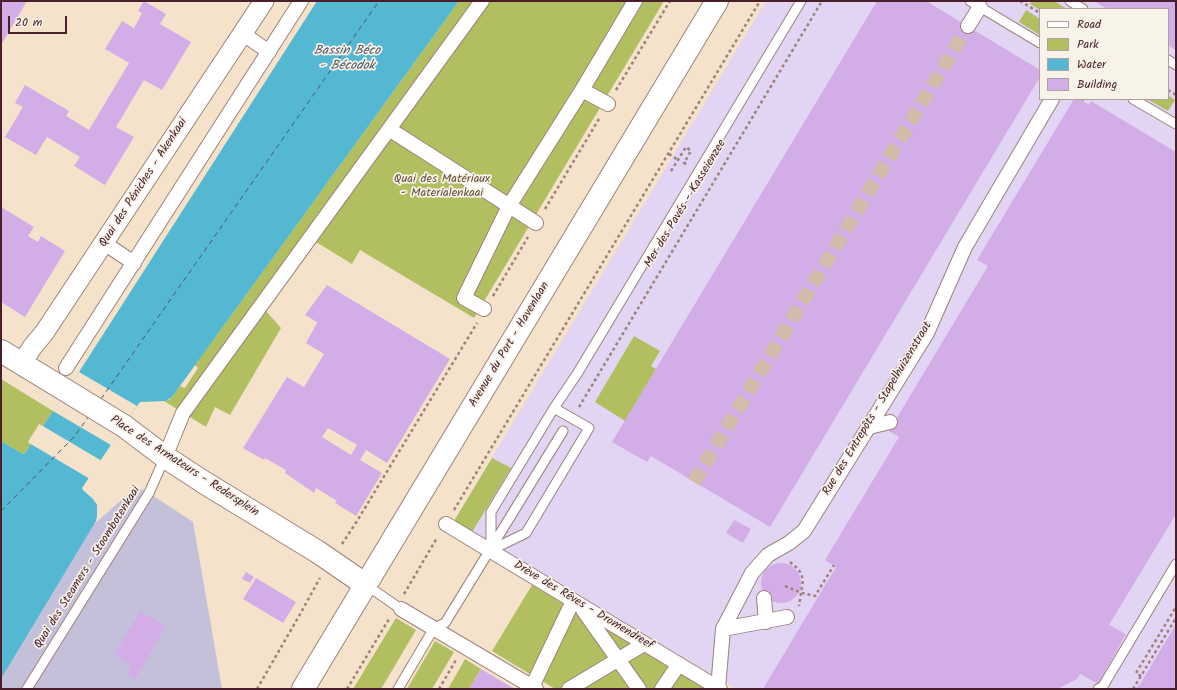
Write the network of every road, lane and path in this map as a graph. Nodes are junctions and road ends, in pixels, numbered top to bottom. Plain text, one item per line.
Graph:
1 (264, 1) edge
2 (301, 1) edge
3 (482, 1) edge
4 (635, 1) edge
5 (670, 1) edge
6 (717, 1) edge
7 (760, 1) edge
8 (801, 1) edge
9 (822, 1) edge
10 (1020, 1) edge
11 (1070, 1) edge
12 (975, 4) edge
13 (1081, 8) edge
14 (1039, 12) edge
15 (968, 26) tunnel mouth
16 (242, 33) junction
17 (1039, 42) edge
18 (270, 52) junction
19 (582, 90) junction
20 (1051, 100) edge
21 (1135, 100) edge
22 (608, 104) junction
23 (1176, 124) edge
24 (389, 129) junction
25 (669, 154) junction
26 (678, 160) junction
27 (686, 164) dead end
28 (671, 171) dead end
29 (509, 206) junction
30 (536, 224) junction
31 (104, 243) junction
32 (134, 263) junction
33 (484, 309) junction
34 (1, 350) edge
35 (22, 363) junction
36 (66, 368) dead end
37 (554, 408) junction
38 (572, 419) junction
39 (890, 422) dead end
40 (868, 427) junction
41 (563, 431) dead end
42 (165, 457) junction
43 (446, 524) junction
44 (491, 550) junction
45 (331, 561) junction
46 (782, 561) dead end
47 (1176, 564) edge
48 (834, 565) dead end
49 (366, 585) junction
50 (786, 586) dead end
51 (314, 587) dead end
52 (802, 593) junction
53 (577, 603) junction
54 (399, 607) junction
55 (1176, 607) edge
56 (799, 608) dead end
57 (787, 617) dead end
58 (1176, 618) edge
59 (434, 628) junction
60 (723, 629) junction
61 (644, 644) junction
62 (465, 646) junction
63 (618, 660) junction
64 (679, 664) junction
65 (1141, 676) junction
66 (533, 688) edge
67 (27, 689) edge
68 (257, 689) edge
69 (303, 689) edge
70 (347, 689) edge
71 (398, 689) edge
72 (439, 689) edge
73 (569, 689) edge
74 (639, 689) edge
75 (662, 689) edge
76 (718, 689) edge
77 (1098, 689) edge
78 (1133, 689) edge

1 - 16 street, Quai des Péniches - Akenkaai
2 - 18 street
3 - 24 street
4 - 19 street
5 - 22 path
6 - 49 street, Avenue du Port - Havenlaan
7 - 25 path
8 - 37 lane, Mer des Pavés - Kasseienzee
9 - 38 path, Mer des Pavés - Kasseienzee
10 - 14 path
11 - 13 lane
12 - 15 street
12 - 17 lane
16 - 18 street
16 - 31 street, Quai des Péniches - Akenkaai
18 - 32 street
19 - 22 street
19 - 29 street
20 - 40 street, Rue des Entrepôts - Stapelhuizenstraat
21 - 23 lane
22 - 30 path
24 - 29 street
24 - 42 street
25 - 26 path
25 - 43 path
26 - 27 path
26 - 28 path
29 - 30 street
29 - 33 street
30 - 33 path
31 - 32 street
31 - 35 street, Quai des Péniches - Akenkaai
32 - 36 street
33 - 45 path
34 - 35 street, Place des Armateurs - Redersplein
35 - 42 street, Place des Armateurs - Redersplein
37 - 38 lane
37 - 44 lane, Mer des Pavés - Kasseienzee
38 - 44 lane
39 - 40 street
40 - 60 street, Rue des Entrepôts - Stapelhuizenstraat
41 - 44 lane
42 - 45 street, Place des Armateurs - Redersplein
42 - 67 lane, Quai des Steamers - Stoombotenkaai
43 - 44 street, Drève des Rêves - Dromendreef
43 - 54 path
44 - 53 street, Drève des Rêves - Dromendreef
44 - 59 lane
45 - 49 street, Place des Armateurs - Redersplein
46 - 52 path
47 - 77 lane
48 - 52 path
49 - 54 lane
49 - 69 street, Avenue du Port - Havenlaan
50 - 52 path
51 - 68 path
52 - 56 path
53 - 61 street, Drève des Rêves - Dromendreef
53 - 63 street
53 - 66 street
54 - 59 street
54 - 70 path
55 - 65 path
57 - 60 street
58 - 65 path
59 - 62 street
59 - 71 lane
60 - 76 street, Rue des Entrepôts - Stapelhuizenstraat
61 - 63 street
61 - 64 street, Drève des Rêves - Dromendreef
62 - 66 street
62 - 72 path
63 - 73 street
63 - 74 street
64 - 75 street
64 - 76 street, Drève des Rêves - Dromendreef
65 - 78 path

